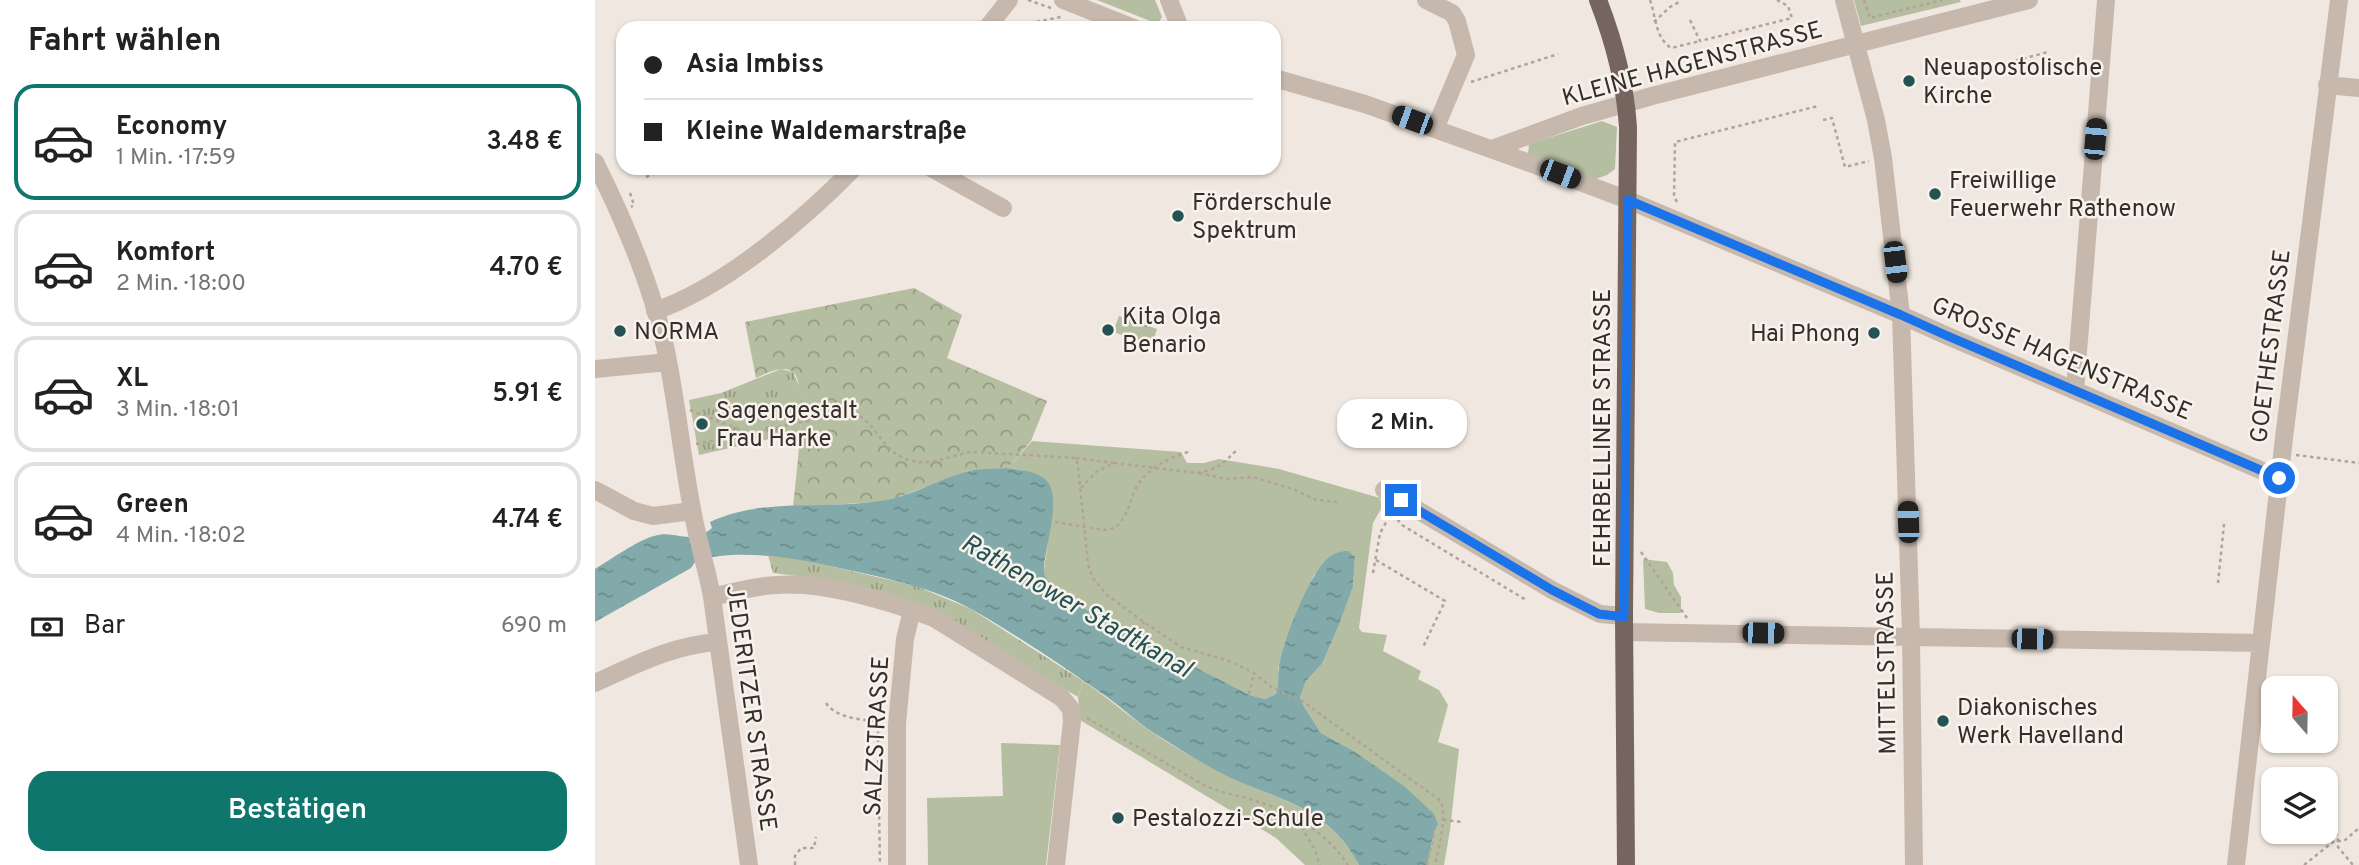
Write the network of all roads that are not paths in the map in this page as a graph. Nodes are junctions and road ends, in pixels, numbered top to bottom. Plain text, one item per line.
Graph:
1 (1009, 0) edge
2 (1169, 0) edge
3 (1426, 0) edge
4 (1598, 0) edge
5 (1844, 0) edge
6 (2029, 0) edge
7 (2106, 0) edge
8 (2339, 0) edge
9 (1977, 6) edge
10 (1059, 7) edge
11 (992, 21) edge
12 (1109, 21) edge
13 (1177, 21) edge
14 (1856, 44) junction
15 (1281, 80) edge
16 (2327, 85) junction
17 (2359, 88) edge
18 (1627, 103) junction
19 (1435, 129) junction
20 (1492, 149) junction
21 (595, 162) edge
22 (846, 175) edge
23 (944, 175) edge
24 (1628, 200) junction
25 (1003, 208) dead end
26 (655, 311) junction
27 (1901, 315) junction
28 (668, 362) junction
29 (595, 369) edge
30 (2074, 390) junction
31 (2279, 478) junction
32 (595, 490) edge
33 (1384, 490) dead end
34 (692, 511) junction
35 (712, 597) junction
36 (912, 610) junction
37 (1625, 624) junction
38 (1912, 636) junction
39 (718, 642) junction
40 (2261, 643) junction
41 (595, 683) edge
42 (749, 865) edge
43 (897, 865) edge
44 (1056, 865) edge
45 (1626, 865) edge
46 (1914, 865) edge
47 (2236, 865) edge

1 - 11 street
2 - 13 street
3 - 19 street
4 - 18 main road, FEHRBELLINER STRASSE
5 - 14 street, MITTELSTRASSE
6 - 9 street, KLEINE HAGENSTRASSE
7 - 30 street
8 - 16 street, GOETHESTRASSE
9 - 14 street, KLEINE HAGENSTRASSE
10 - 12 street
14 - 18 street, KLEINE HAGENSTRASSE
14 - 27 street, MITTELSTRASSE
15 - 19 street, GROSSE HAGENSTRASSE
16 - 17 street
16 - 31 street, GOETHESTRASSE
18 - 20 street, KLEINE HAGENSTRASSE
18 - 24 main road, FEHRBELLINER STRASSE
19 - 20 street, GROSSE HAGENSTRASSE
20 - 24 street, GROSSE HAGENSTRASSE
21 - 26 street, JEDERITZER STRASSE
22 - 26 street
23 - 25 street
24 - 27 street, GROSSE HAGENSTRASSE
24 - 37 main road, FEHRBELLINER STRASSE
26 - 28 street, JEDERITZER STRASSE
27 - 30 street, GROSSE HAGENSTRASSE
27 - 38 street, MITTELSTRASSE
28 - 29 street
28 - 34 street, JEDERITZER STRASSE
30 - 31 street, GROSSE HAGENSTRASSE
31 - 40 street, GOETHESTRASSE
32 - 34 street
33 - 37 street
34 - 35 street, JEDERITZER STRASSE
35 - 36 street
35 - 39 street, JEDERITZER STRASSE
36 - 43 street, SALZSTRASSE
36 - 44 street
37 - 38 street
37 - 45 main road, FEHRBELLINER STRASSE
38 - 40 street
38 - 46 street, MITTELSTRASSE
39 - 41 street
39 - 42 street, JEDERITZER STRASSE
40 - 47 street, GOETHESTRASSE

